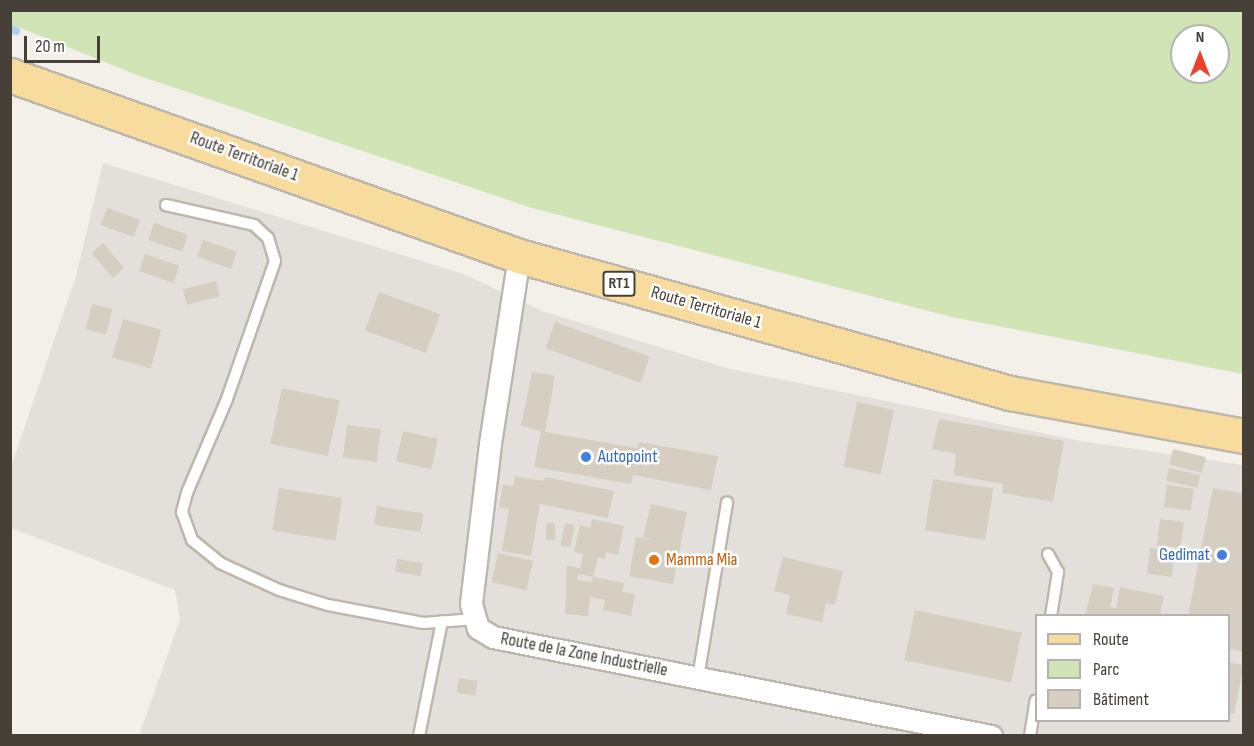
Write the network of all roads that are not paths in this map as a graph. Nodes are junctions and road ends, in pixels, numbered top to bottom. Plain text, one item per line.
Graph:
1 (10, 75) edge
2 (166, 204) dead end
3 (519, 256) junction
4 (1244, 436) edge
5 (727, 501) dead end
6 (1048, 554) dead end
7 (1051, 614) edge
8 (476, 619) junction
9 (442, 621) junction
10 (698, 678) junction
11 (1035, 706) edge
12 (419, 735) edge
13 (991, 735) edge
14 (1030, 735) edge

1 - 3 main road, Route Territoriale 1 / RT1
2 - 9 lane
3 - 4 main road, Route Territoriale 1 / RT1
3 - 8 street
5 - 10 lane
6 - 7 lane
8 - 9 lane
8 - 10 street, Route de la Zone Industrielle
9 - 12 lane
10 - 13 street, Route de la Zone Industrielle
11 - 14 lane

